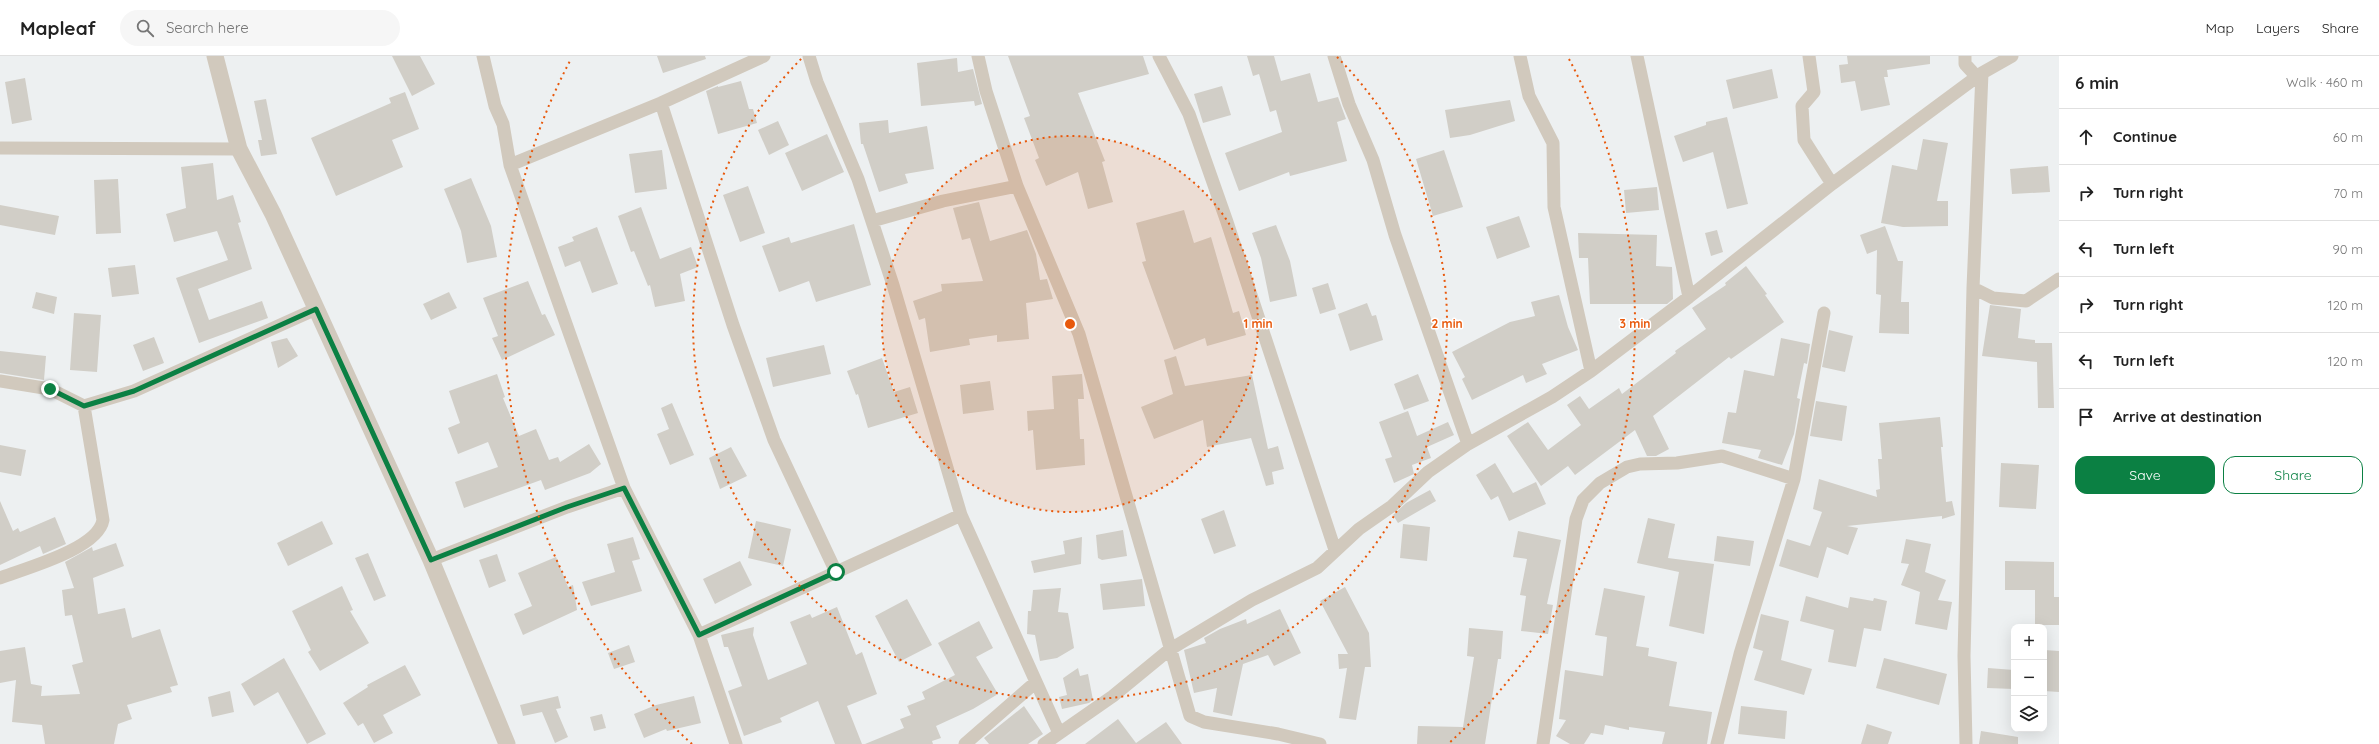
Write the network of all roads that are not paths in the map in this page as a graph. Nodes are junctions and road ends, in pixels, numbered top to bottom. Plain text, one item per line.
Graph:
1 (215, 56) edge
2 (483, 56) edge
3 (764, 56) edge
4 (809, 56) edge
5 (978, 56) edge
6 (1159, 56) edge
7 (1334, 56) edge
8 (1520, 56) edge
9 (1637, 56) edge
10 (1809, 56) edge
11 (1964, 56) edge
12 (2012, 56) edge
13 (1979, 75) junction
14 (661, 103) junction
15 (0, 148) edge
16 (239, 149) junction
17 (510, 165) junction
18 (1832, 184) junction
19 (1017, 186) junction
20 (872, 221) junction
21 (2059, 279) edge
22 (1973, 288) junction
23 (1690, 298) junction
24 (316, 309) junction
25 (1824, 313) dead end
26 (1591, 371) junction
27 (0, 381) edge
28 (84, 406) junction
29 (1468, 444) junction
30 (1794, 480) junction
31 (624, 488) junction
32 (961, 515) junction
33 (1335, 550) junction
34 (431, 560) junction
35 (836, 572) junction
36 (0, 578) edge
37 (699, 635) junction
38 (1169, 650) junction
39 (1036, 682) junction
40 (1059, 733) junction
41 (507, 744) edge
42 (736, 744) edge
43 (964, 744) edge
44 (1044, 744) edge
45 (1320, 744) edge
46 (1544, 744) edge
47 (1717, 744) edge
48 (1966, 744) edge

1 - 16 street
2 - 17 street
3 - 14 street
4 - 20 street
5 - 19 street
6 - 33 street
7 - 29 street
8 - 26 street
9 - 23 street
10 - 18 street
11 - 13 street
12 - 13 street
13 - 18 street
13 - 22 street
14 - 17 street
14 - 35 street
15 - 16 street
16 - 24 street
17 - 31 street
18 - 23 street
19 - 20 street
19 - 38 street
20 - 32 street
21 - 22 street
22 - 48 street
23 - 26 street
24 - 28 street
24 - 34 street
25 - 30 street
26 - 29 street
27 - 28 street
28 - 36 street
29 - 33 street
30 - 46 street
30 - 47 street
31 - 34 street
31 - 37 street
32 - 35 street
32 - 39 street
33 - 38 street
34 - 41 street
35 - 37 street
37 - 42 street
38 - 40 street
38 - 45 street
39 - 40 street
39 - 43 street
40 - 44 street

